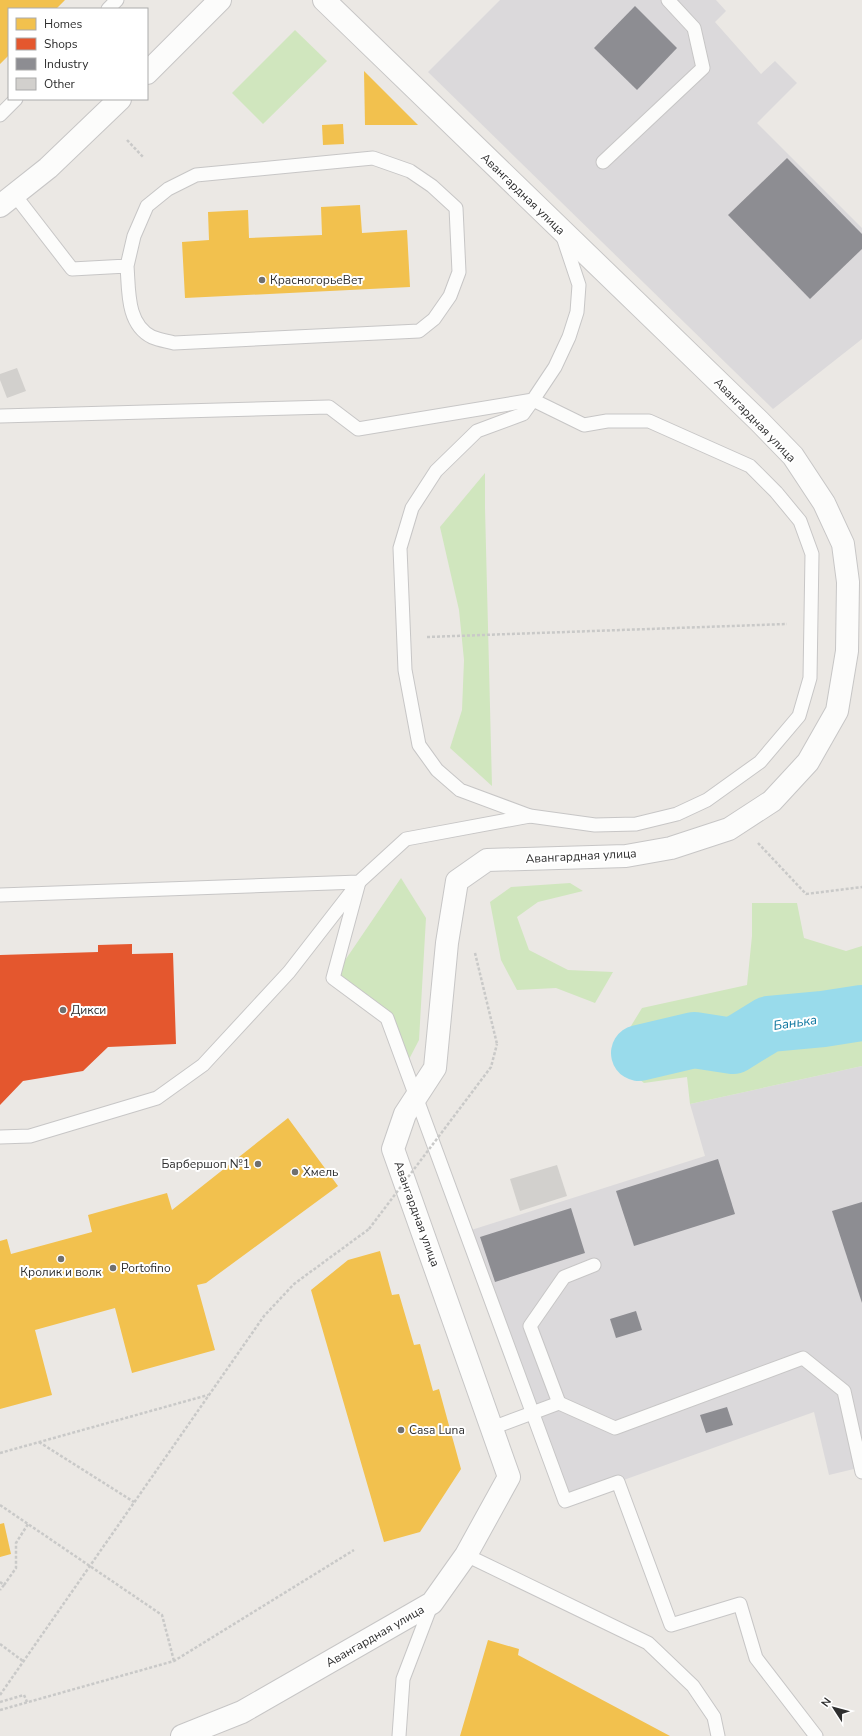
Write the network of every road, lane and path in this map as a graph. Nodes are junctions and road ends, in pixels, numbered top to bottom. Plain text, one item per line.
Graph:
1 (117, 0) edge
2 (220, 0) edge
3 (324, 0) edge
4 (668, 0) edge
5 (109, 8) edge
6 (148, 72) edge
7 (15, 100) edge
8 (119, 100) edge
9 (0, 115) edge
10 (127, 140) dead end
11 (144, 158) dead end
12 (603, 162) dead end
13 (7, 200) edge
14 (561, 230) junction
15 (127, 266) junction
16 (533, 400) junction
17 (0, 416) edge
18 (790, 624) dead end
19 (404, 638) junction
20 (530, 816) junction
21 (739, 822) junction
22 (359, 882) junction
23 (862, 887) edge
24 (0, 895) edge
25 (447, 944) junction
26 (0, 1137) edge
27 (594, 1265) dead end
28 (208, 1395) junction
29 (559, 1403) junction
30 (492, 1428) junction
31 (39, 1442) junction
32 (0, 1453) edge
33 (862, 1472) edge
34 (134, 1502) junction
35 (0, 1505) edge
36 (28, 1524) junction
37 (354, 1550) dead end
38 (466, 1555) junction
39 (90, 1566) junction
40 (0, 1582) edge
41 (4, 1584) junction
42 (0, 1590) edge
43 (432, 1603) junction
44 (0, 1644) edge
45 (24, 1661) junction
46 (174, 1662) junction
47 (0, 1695) edge
48 (0, 1702) edge
49 (27, 1702) junction
50 (0, 1710) edge
51 (208, 1732) edge
52 (182, 1736) edge
53 (399, 1736) edge
54 (718, 1736) edge
55 (816, 1736) edge

1 - 5 lane
2 - 6 street
3 - 14 street, Авангардная улица
4 - 12 lane
7 - 9 lane
8 - 13 street
10 - 11 path
13 - 15 lane
14 - 16 lane
14 - 21 street, Авангардная улица
15 - 15 lane
16 - 17 lane
16 - 19 lane
16 - 20 lane
18 - 19 path
19 - 20 lane
20 - 22 lane
21 - 23 path
21 - 25 street, Авангардная улица
22 - 24 lane
22 - 26 lane
22 - 55 lane
25 - 28 path, bridge
25 - 30 street, Авангардная улица
27 - 29 lane
28 - 31 path
28 - 34 path
29 - 30 lane
29 - 33 lane
30 - 38 street, Авангардная улица
31 - 32 path
31 - 34 path
34 - 39 path
35 - 36 path
36 - 39 path
36 - 41 path
37 - 46 path
38 - 43 street, Авангардная улица
38 - 54 lane
39 - 45 path
39 - 46 path
40 - 41 path
41 - 42 path
43 - 51 street, Авангардная улица
43 - 53 lane
44 - 45 path
45 - 47 path
46 - 49 path
48 - 49 path
49 - 50 path
51 - 52 street, Авангардная улица

